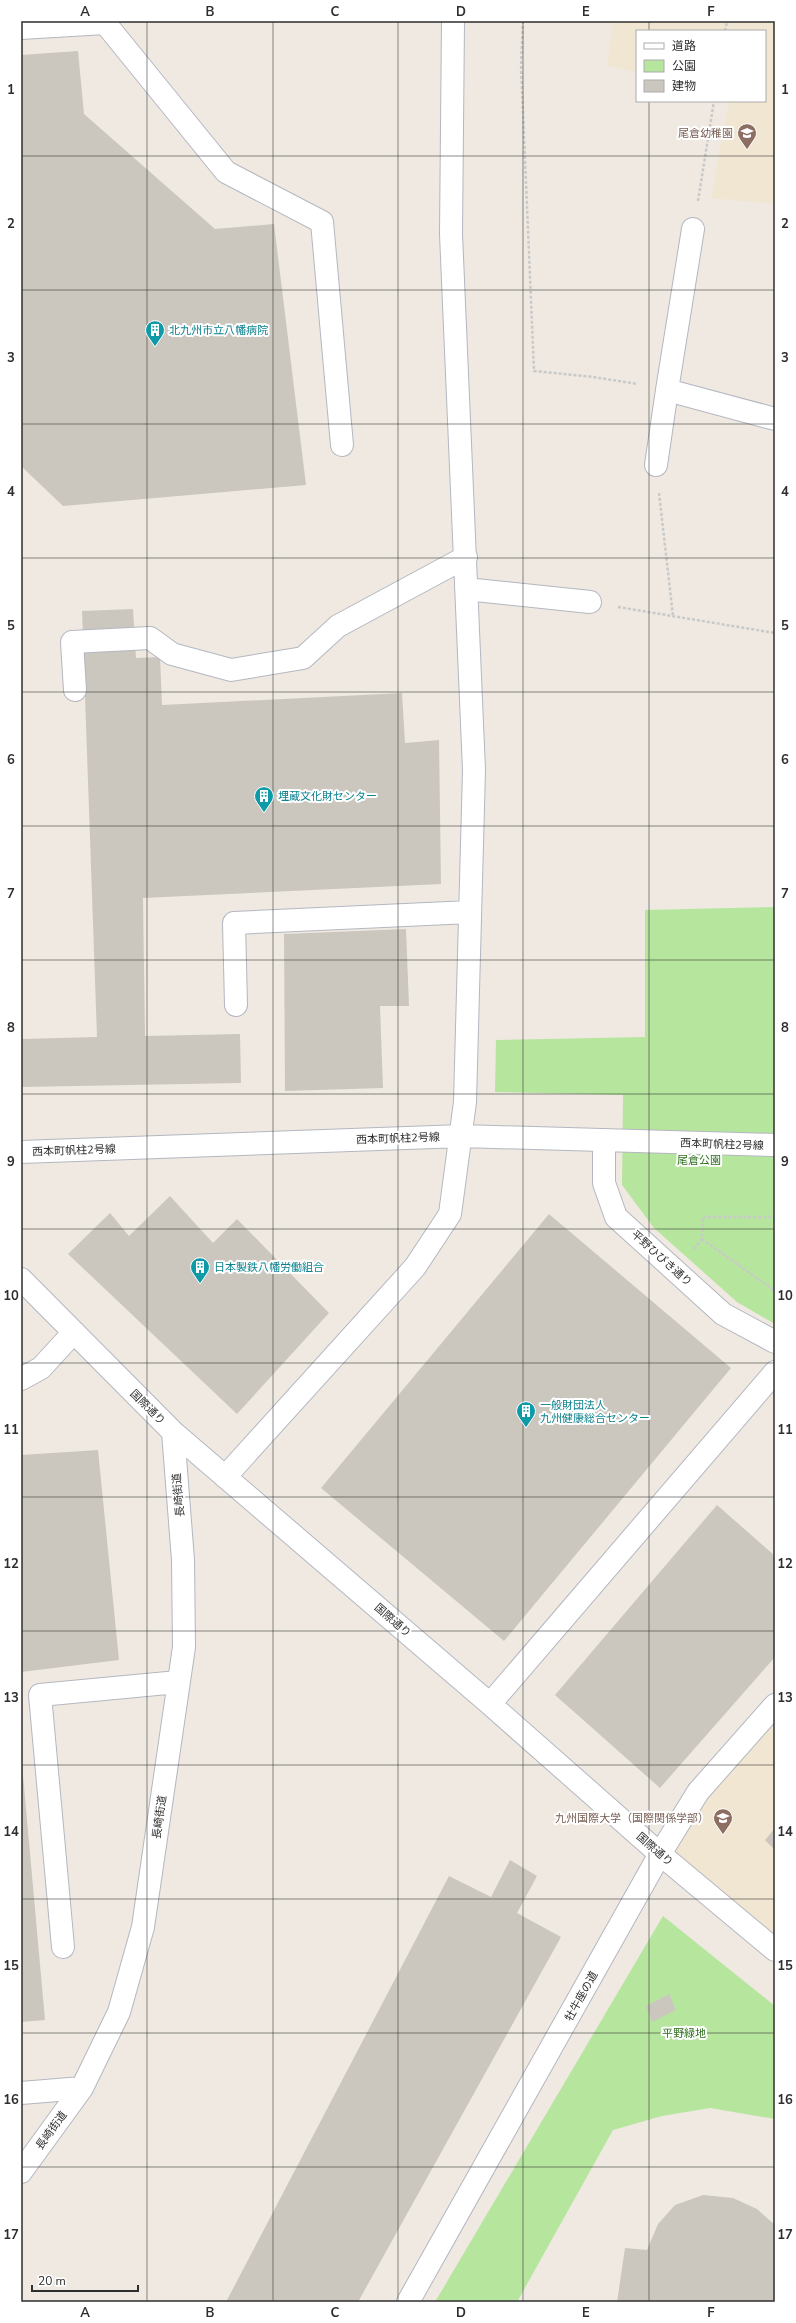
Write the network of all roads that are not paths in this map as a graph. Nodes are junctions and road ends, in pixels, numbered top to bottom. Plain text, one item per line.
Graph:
1 (453, 21) edge
2 (21, 28) edge
3 (693, 229) road end
4 (667, 390) junction
5 (775, 419) edge
6 (342, 445) dead end
7 (656, 465) road end
8 (466, 557) junction
9 (466, 589) junction
10 (590, 602) road end
11 (75, 690) dead end
12 (470, 912) junction
13 (236, 1005) dead end
14 (462, 1136) junction
15 (604, 1140) junction
16 (775, 1145) edge
17 (21, 1152) edge
18 (21, 1279) edge
19 (74, 1332) junction
20 (775, 1342) edge
21 (775, 1372) edge
22 (21, 1380) edge
23 (172, 1432) junction
24 (225, 1477) junction
25 (178, 1682) junction
26 (490, 1704) junction
27 (775, 1705) edge
28 (660, 1854) junction
29 (63, 1947) dead end
30 (775, 1950) edge
31 (82, 2088) junction
32 (21, 2094) edge
33 (21, 2172) edge
34 (408, 2302) edge

1 - 8 street
2 - 6 street
3 - 4 street
4 - 5 street
4 - 7 street
8 - 9 street
8 - 11 street
9 - 10 street
9 - 12 street
12 - 13 street
12 - 14 street
14 - 15 street, 西本町帆柱2号線
14 - 17 street, 西本町帆柱2号線
14 - 24 street
15 - 16 street, 西本町帆柱2号線
15 - 20 street, 平野ひびき通り
18 - 19 street, 国際通り
19 - 22 street
19 - 23 street, 国際通り
21 - 26 street
23 - 24 street, 国際通り
23 - 25 street, 長崎街道
24 - 26 street, 国際通り
25 - 29 street
25 - 31 street, 長崎街道
26 - 28 street, 国際通り
27 - 28 street, 牡牛座の道
28 - 30 street, 国際通り
28 - 34 street, 牡牛座の道
31 - 32 street
31 - 33 street, 長崎街道

